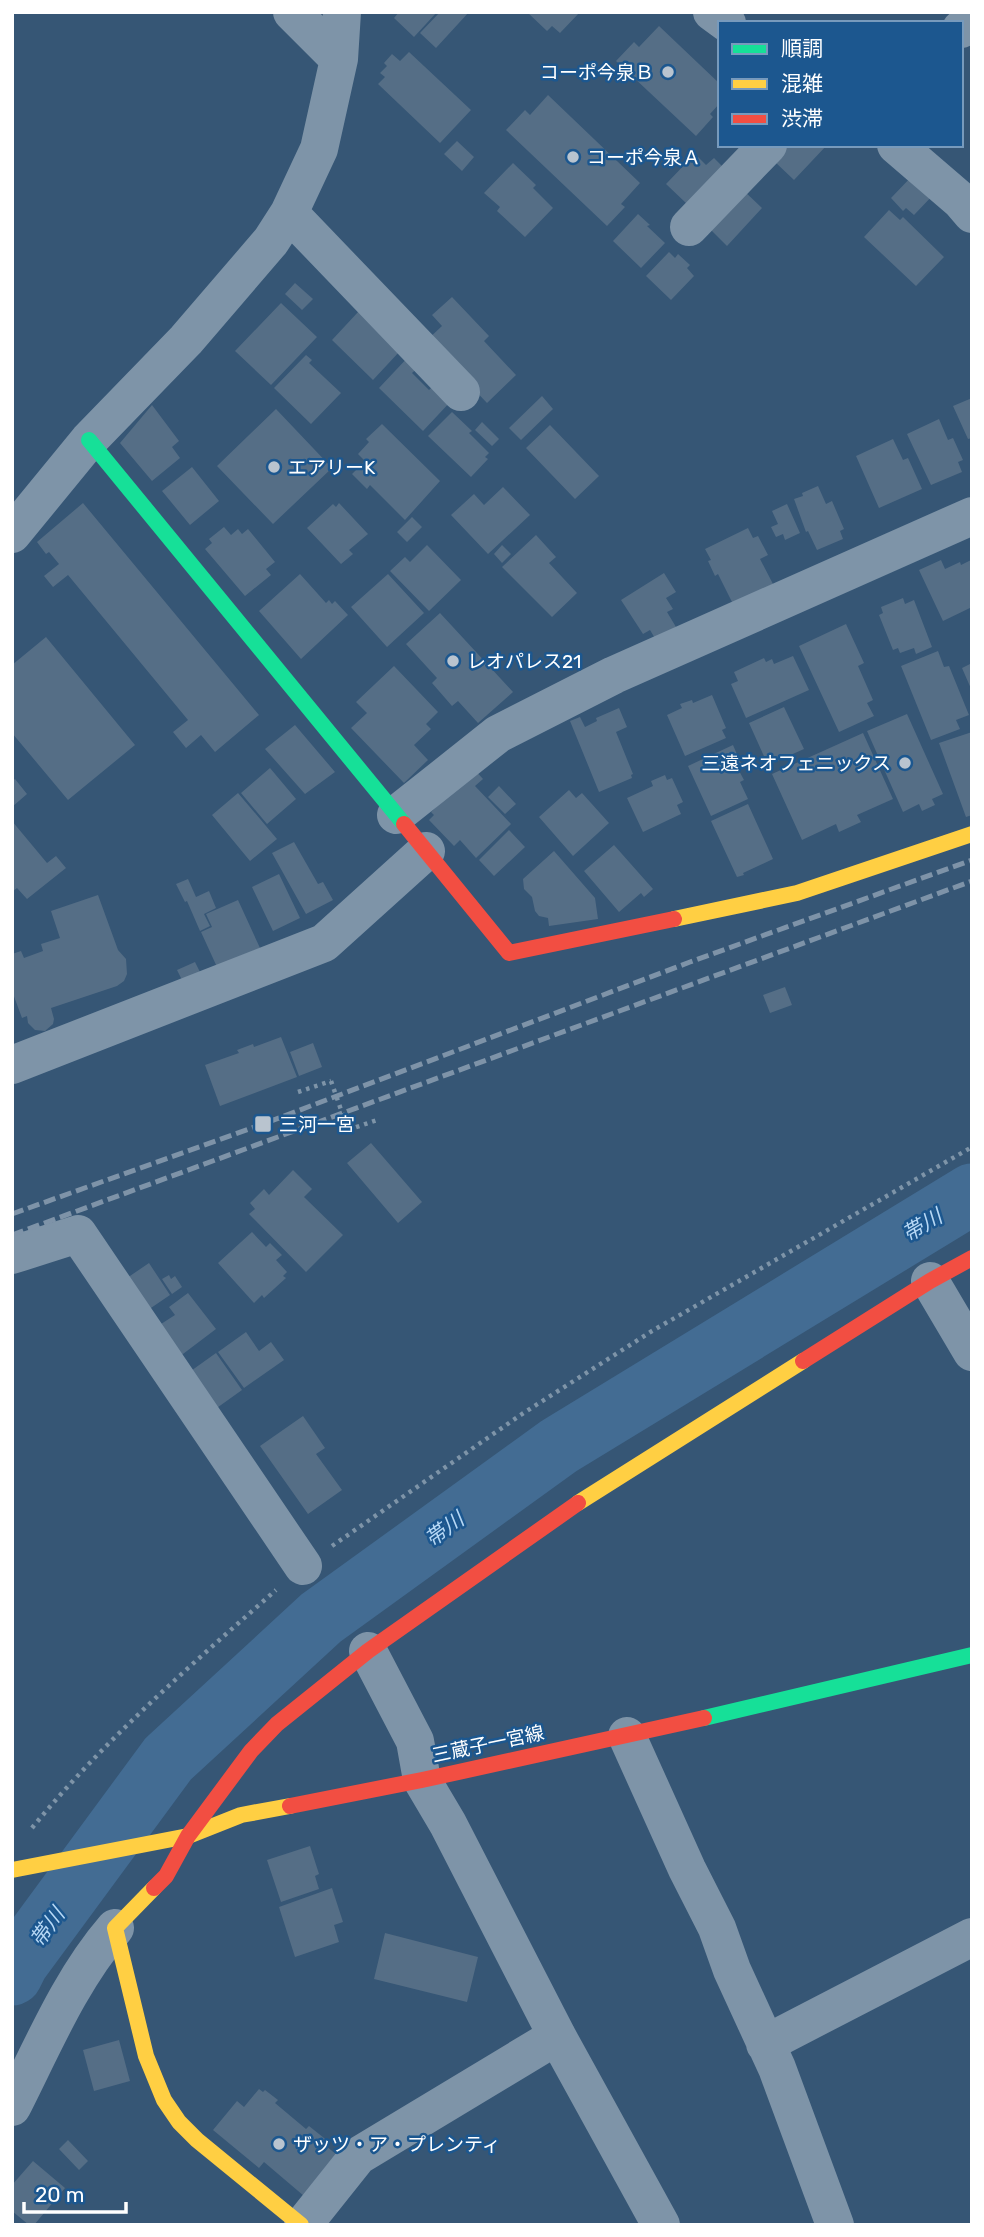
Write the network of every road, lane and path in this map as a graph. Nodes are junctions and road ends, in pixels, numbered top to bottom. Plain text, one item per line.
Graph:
1 (292, 12) edge
2 (342, 12) edge
3 (339, 59) junction
4 (766, 147) edge
5 (899, 147) edge
6 (289, 213) junction
7 (972, 214) edge
8 (690, 227) dead end
9 (461, 392) dead end
10 (89, 440) junction
11 (972, 516) edge
12 (12, 534) edge
13 (396, 815) junction
14 (972, 834) edge
15 (426, 851) junction
16 (12, 1065) edge
17 (298, 1092) dead end
18 (380, 1119) dead end
19 (972, 1147) edge
20 (12, 1255) edge
21 (972, 1258) edge
22 (930, 1281) junction
23 (972, 1352) edge
24 (303, 1566) junction
25 (368, 1651) junction
26 (972, 1655) edge
27 (626, 1736) junction
28 (422, 1780) junction
29 (30, 1831) dead end
30 (188, 1836) junction
31 (20, 1868) edge
32 (116, 1928) junction
33 (972, 1937) edge
34 (557, 2036) junction
35 (765, 2044) junction
36 (12, 2107) edge
37 (302, 2225) edge
38 (661, 2225) edge
39 (835, 2225) edge

1 - 3 street
2 - 3 street
3 - 6 street
4 - 8 street
5 - 7 street
6 - 9 street
6 - 10 street
10 - 12 street
10 - 13 street
11 - 13 street
13 - 15 street
14 - 15 street
15 - 16 street
17 - 18 path, bridge
19 - 24 path
20 - 24 street
21 - 22 street
22 - 23 street
22 - 25 street
24 - 29 path
25 - 28 street
25 - 30 street
26 - 27 street, 三蔵子一宮線
27 - 28 street, 三蔵子一宮線
27 - 35 street
28 - 30 street, 三蔵子一宮線
28 - 34 street
30 - 31 street, 三蔵子一宮線
30 - 32 street
32 - 36 street
32 - 37 street
33 - 35 street
34 - 37 street
34 - 38 street
35 - 39 street

